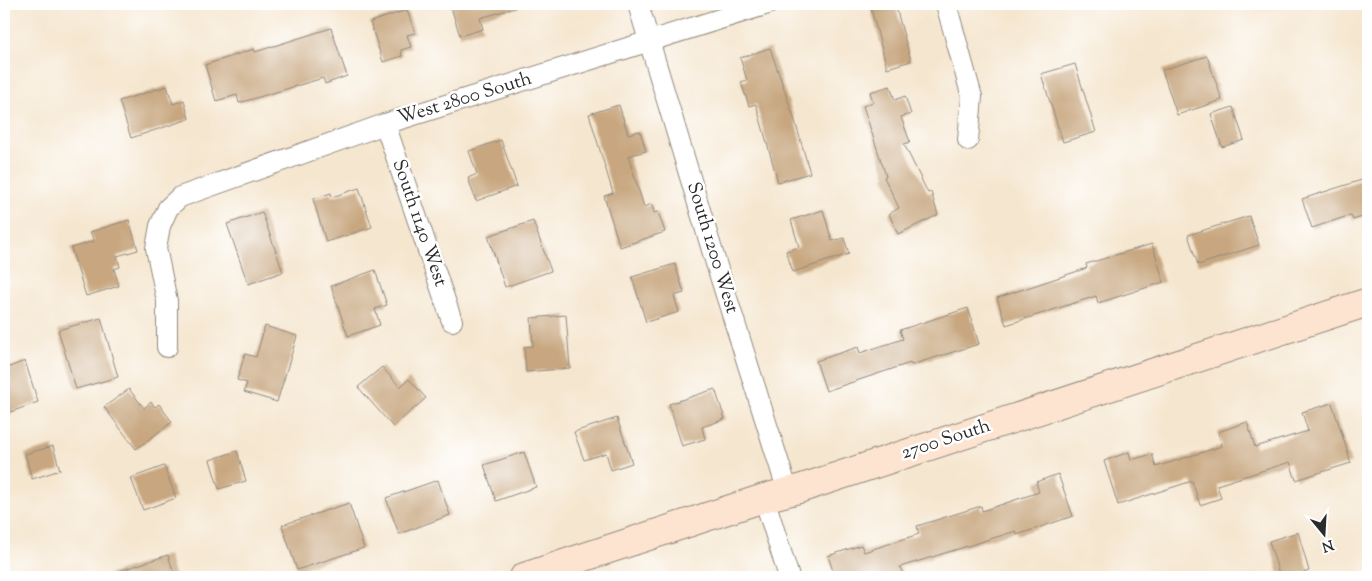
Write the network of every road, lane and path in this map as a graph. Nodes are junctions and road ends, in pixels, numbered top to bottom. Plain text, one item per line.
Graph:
1 (638, 4) edge
2 (768, 4) edge
3 (946, 4) edge
4 (650, 41) junction
5 (385, 124) junction
6 (968, 140) dead end
7 (1368, 302) edge
8 (452, 321) dead end
9 (167, 347) dead end
10 (776, 495) junction
11 (524, 577) edge
12 (789, 577) edge

1 - 4 street, South 1200 West
2 - 4 street, West 2800 South
3 - 6 street
4 - 5 street, West 2800 South
4 - 10 street, South 1200 West
5 - 8 street, South 1140 West
5 - 9 street, West 2800 South
7 - 10 main road, 2700 South
10 - 11 main road, 2700 South
10 - 12 street, South 1200 West

